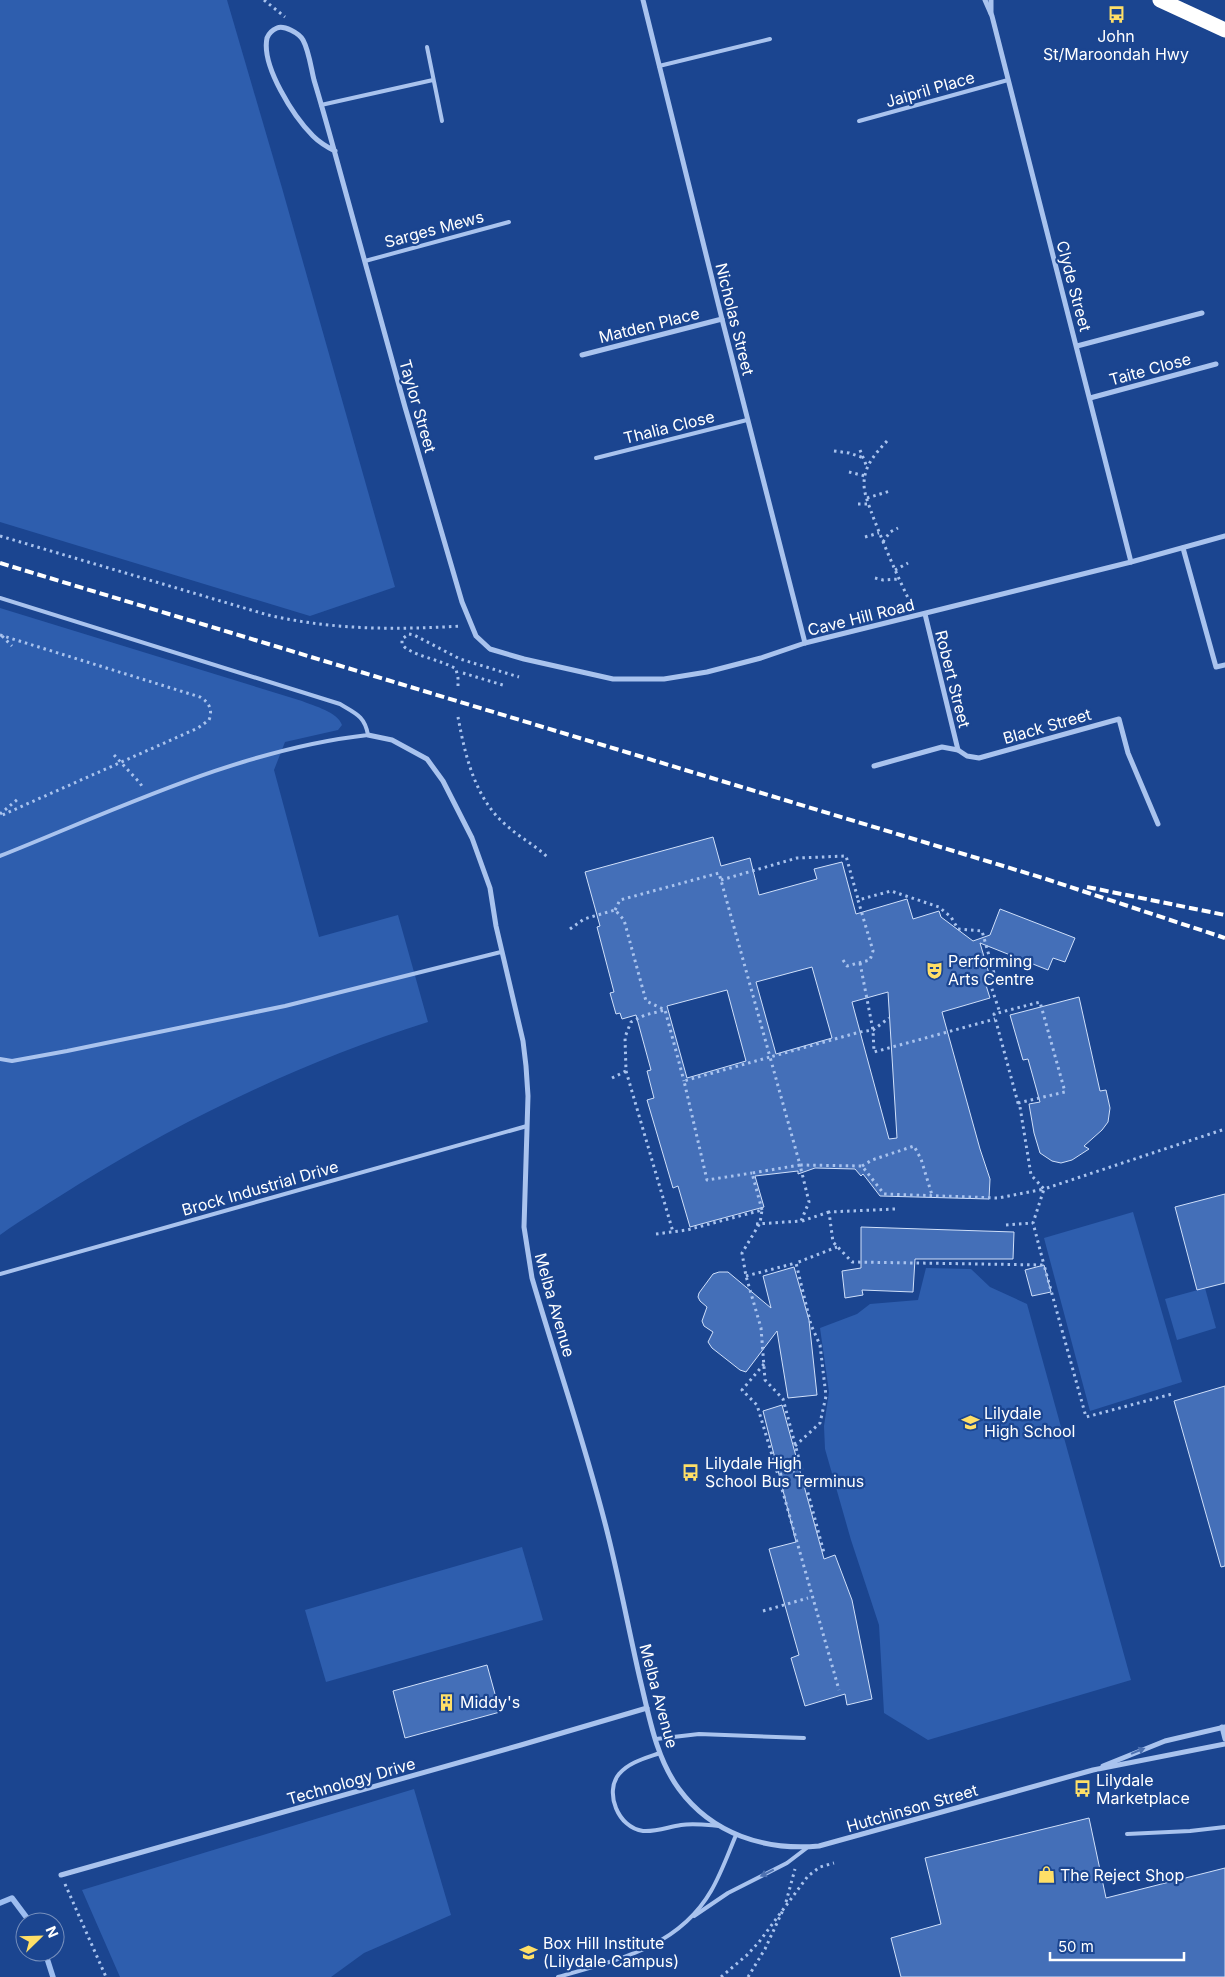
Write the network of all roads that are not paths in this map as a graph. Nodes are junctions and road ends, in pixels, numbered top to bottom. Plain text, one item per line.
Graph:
1 (643, 0) edge
2 (985, 0) edge
3 (991, 0) edge
4 (1160, 0) edge
5 (992, 16) junction
6 (1225, 30) edge
7 (770, 39) dead end
8 (427, 47) dead end
9 (660, 66) junction
10 (433, 80) junction
11 (1008, 80) junction
12 (321, 105) junction
13 (442, 120) dead end
14 (859, 121) dead end
15 (334, 152) junction
16 (509, 222) dead end
17 (365, 261) junction
18 (1202, 313) dead end
19 (722, 319) junction
20 (1077, 346) junction
21 (582, 355) dead end
22 (1216, 364) dead end
23 (1090, 398) junction
24 (748, 420) junction
25 (596, 458) dead end
26 (1225, 536) edge
27 (1183, 548) junction
28 (1130, 562) junction
29 (0, 598) edge
30 (925, 614) junction
31 (805, 643) junction
32 (502, 652) joint
33 (1225, 665) edge
34 (368, 735) junction
35 (958, 750) junction
36 (874, 766) dead end
37 (1158, 824) dead end
38 (0, 856) edge
39 (501, 952) junction
40 (0, 1059) edge
41 (527, 1126) junction
42 (0, 1274) edge
43 (647, 1708) junction
44 (1223, 1727) edge
45 (804, 1738) dead end
46 (656, 1739) junction
47 (1225, 1739) edge
48 (1225, 1744) edge
49 (660, 1753) junction
50 (1093, 1770) junction
51 (720, 1826) junction
52 (1225, 1827) edge
53 (1127, 1834) dead end
54 (736, 1835) junction
55 (808, 1847) junction
56 (61, 1876) road end
57 (686, 1922) junction
58 (558, 1977) edge

1 - 9 street, Nicholas Street
2 - 5 street, Clyde Street
3 - 5 street, Clyde Street
4 - 6 highway
5 - 11 street, Clyde Street
7 - 9 lane
8 - 10 lane
9 - 19 street, Nicholas Street
10 - 12 lane
10 - 13 lane
11 - 14 lane, Jaipril Place
11 - 20 street, Clyde Street
12 - 15 street, Taylor Street
12 - 15 street, Taylor Street
15 - 17 street, Taylor Street
16 - 17 lane, Sarges Mews
17 - 32 street, Taylor Street
18 - 20 street
19 - 21 street, Matden Place
19 - 24 street, Nicholas Street
20 - 23 street, Clyde Street
22 - 23 street, Taite Close
23 - 28 street, Clyde Street
24 - 25 lane, Thalia Close
24 - 31 street, Nicholas Street
26 - 27 street, Cave Hill Road
27 - 28 street, Cave Hill Road
27 - 33 street
28 - 30 street, Cave Hill Road
29 - 34 lane
30 - 31 street, Cave Hill Road
30 - 35 street, Robert Street
31 - 32 street, Cave Hill Road
34 - 38 lane
34 - 39 street, Melba Avenue
35 - 36 street, Black Street
35 - 37 street, Black Street
39 - 40 lane
39 - 41 street, Melba Avenue
41 - 42 lane, Brock Industrial Drive
41 - 43 street, Melba Avenue
43 - 46 street, Melba Avenue
43 - 56 street, Technology Drive
44 - 47 street
50 -> 44 street, Hutchinson Street
45 - 46 lane
46 - 49 street, Melba Avenue
48 - 50 street, Hutchinson Street
49 - 51 street, Melba Avenue
49 - 51 lane
50 - 55 street, Hutchinson Street
51 - 54 street, Melba Avenue
52 - 53 lane
54 - 55 street, Hutchinson Street
54 - 57 lane
55 -> 57 lane
57 - 58 lane

